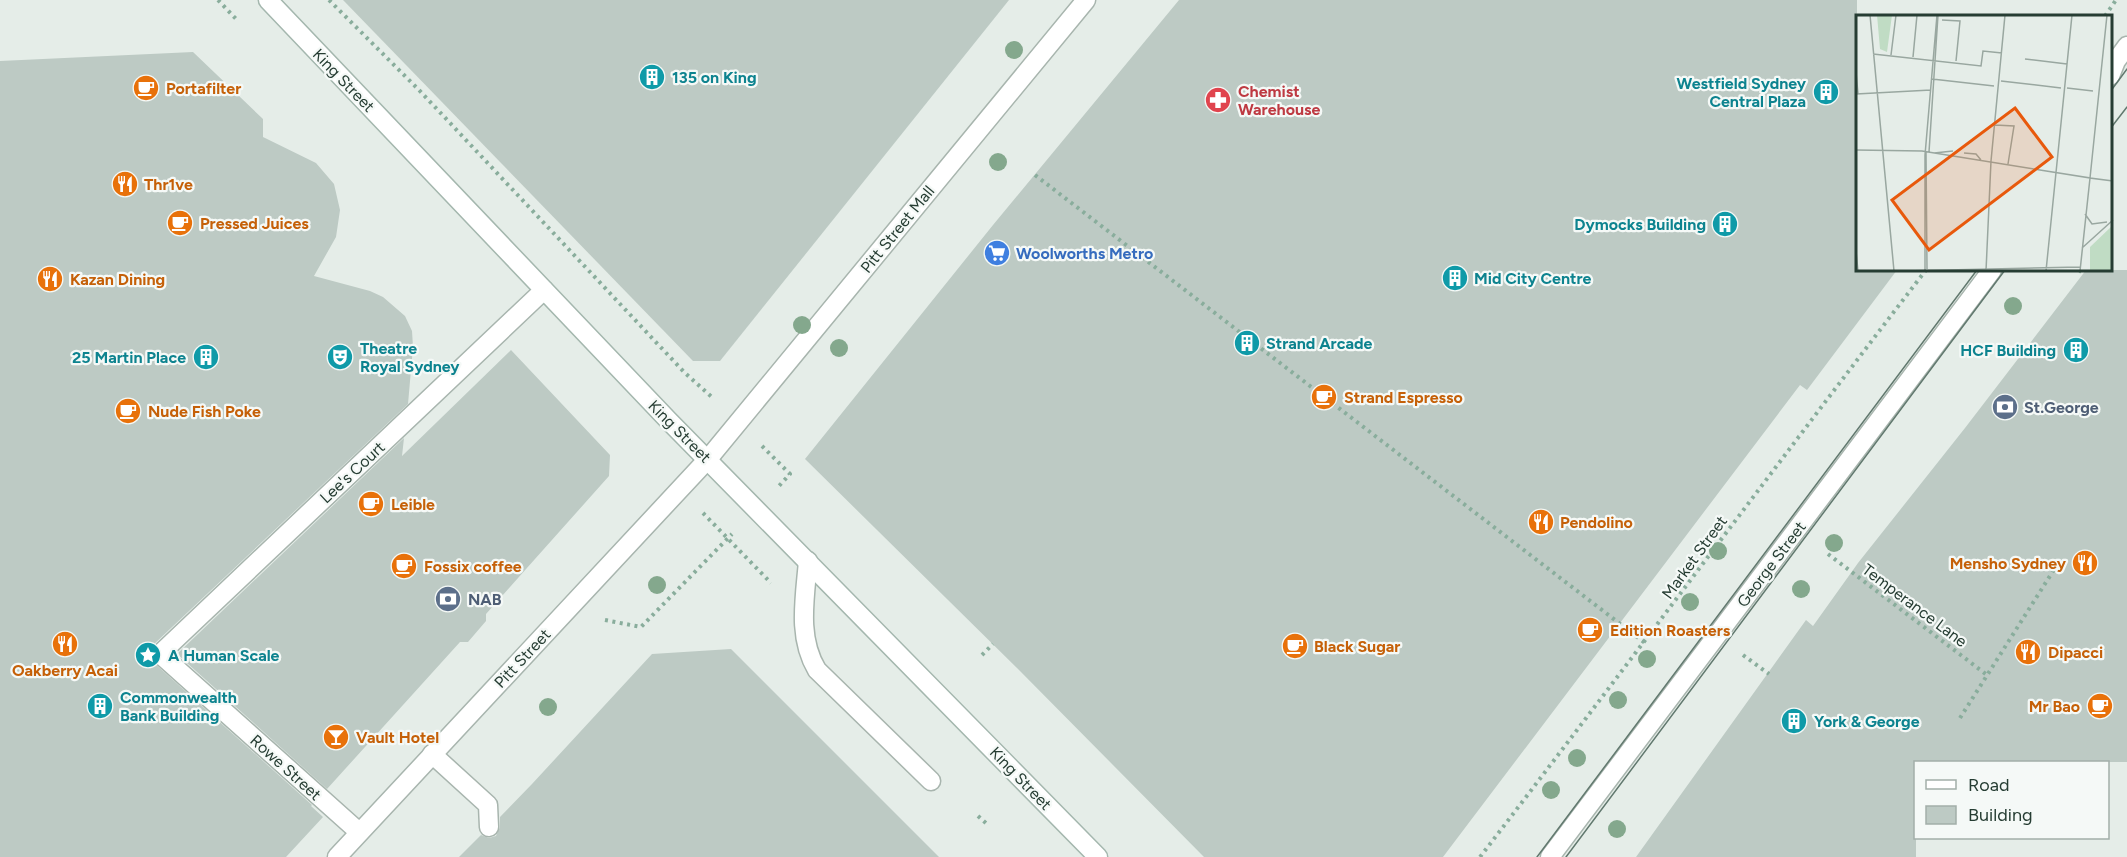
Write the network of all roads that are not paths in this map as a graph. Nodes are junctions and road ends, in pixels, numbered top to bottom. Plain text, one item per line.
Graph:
1 (268, 0) edge
2 (1086, 0) edge
3 (2127, 46) edge
4 (2112, 71) edge
5 (1990, 272) edge
6 (544, 290) junction
7 (708, 459) junction
8 (808, 561) junction
9 (160, 654) joint
10 (432, 754) junction
11 (931, 781) dead end
12 (489, 827) dead end
13 (359, 832) junction
14 (337, 857) edge
15 (1098, 857) edge
16 (1550, 857) edge

1 - 6 street, King Street
2 - 7 street, Pitt Street Mall
3 - 4 street
5 - 16 street, George Street
6 - 7 street, King Street
6 - 9 street, Lee's Court
7 - 8 street, King Street
7 - 10 street, Pitt Street
8 - 11 street
8 - 15 street, King Street
9 - 13 street, Rowe Street
10 - 12 street
10 - 13 street, Pitt Street
13 - 14 street, Pitt Street

